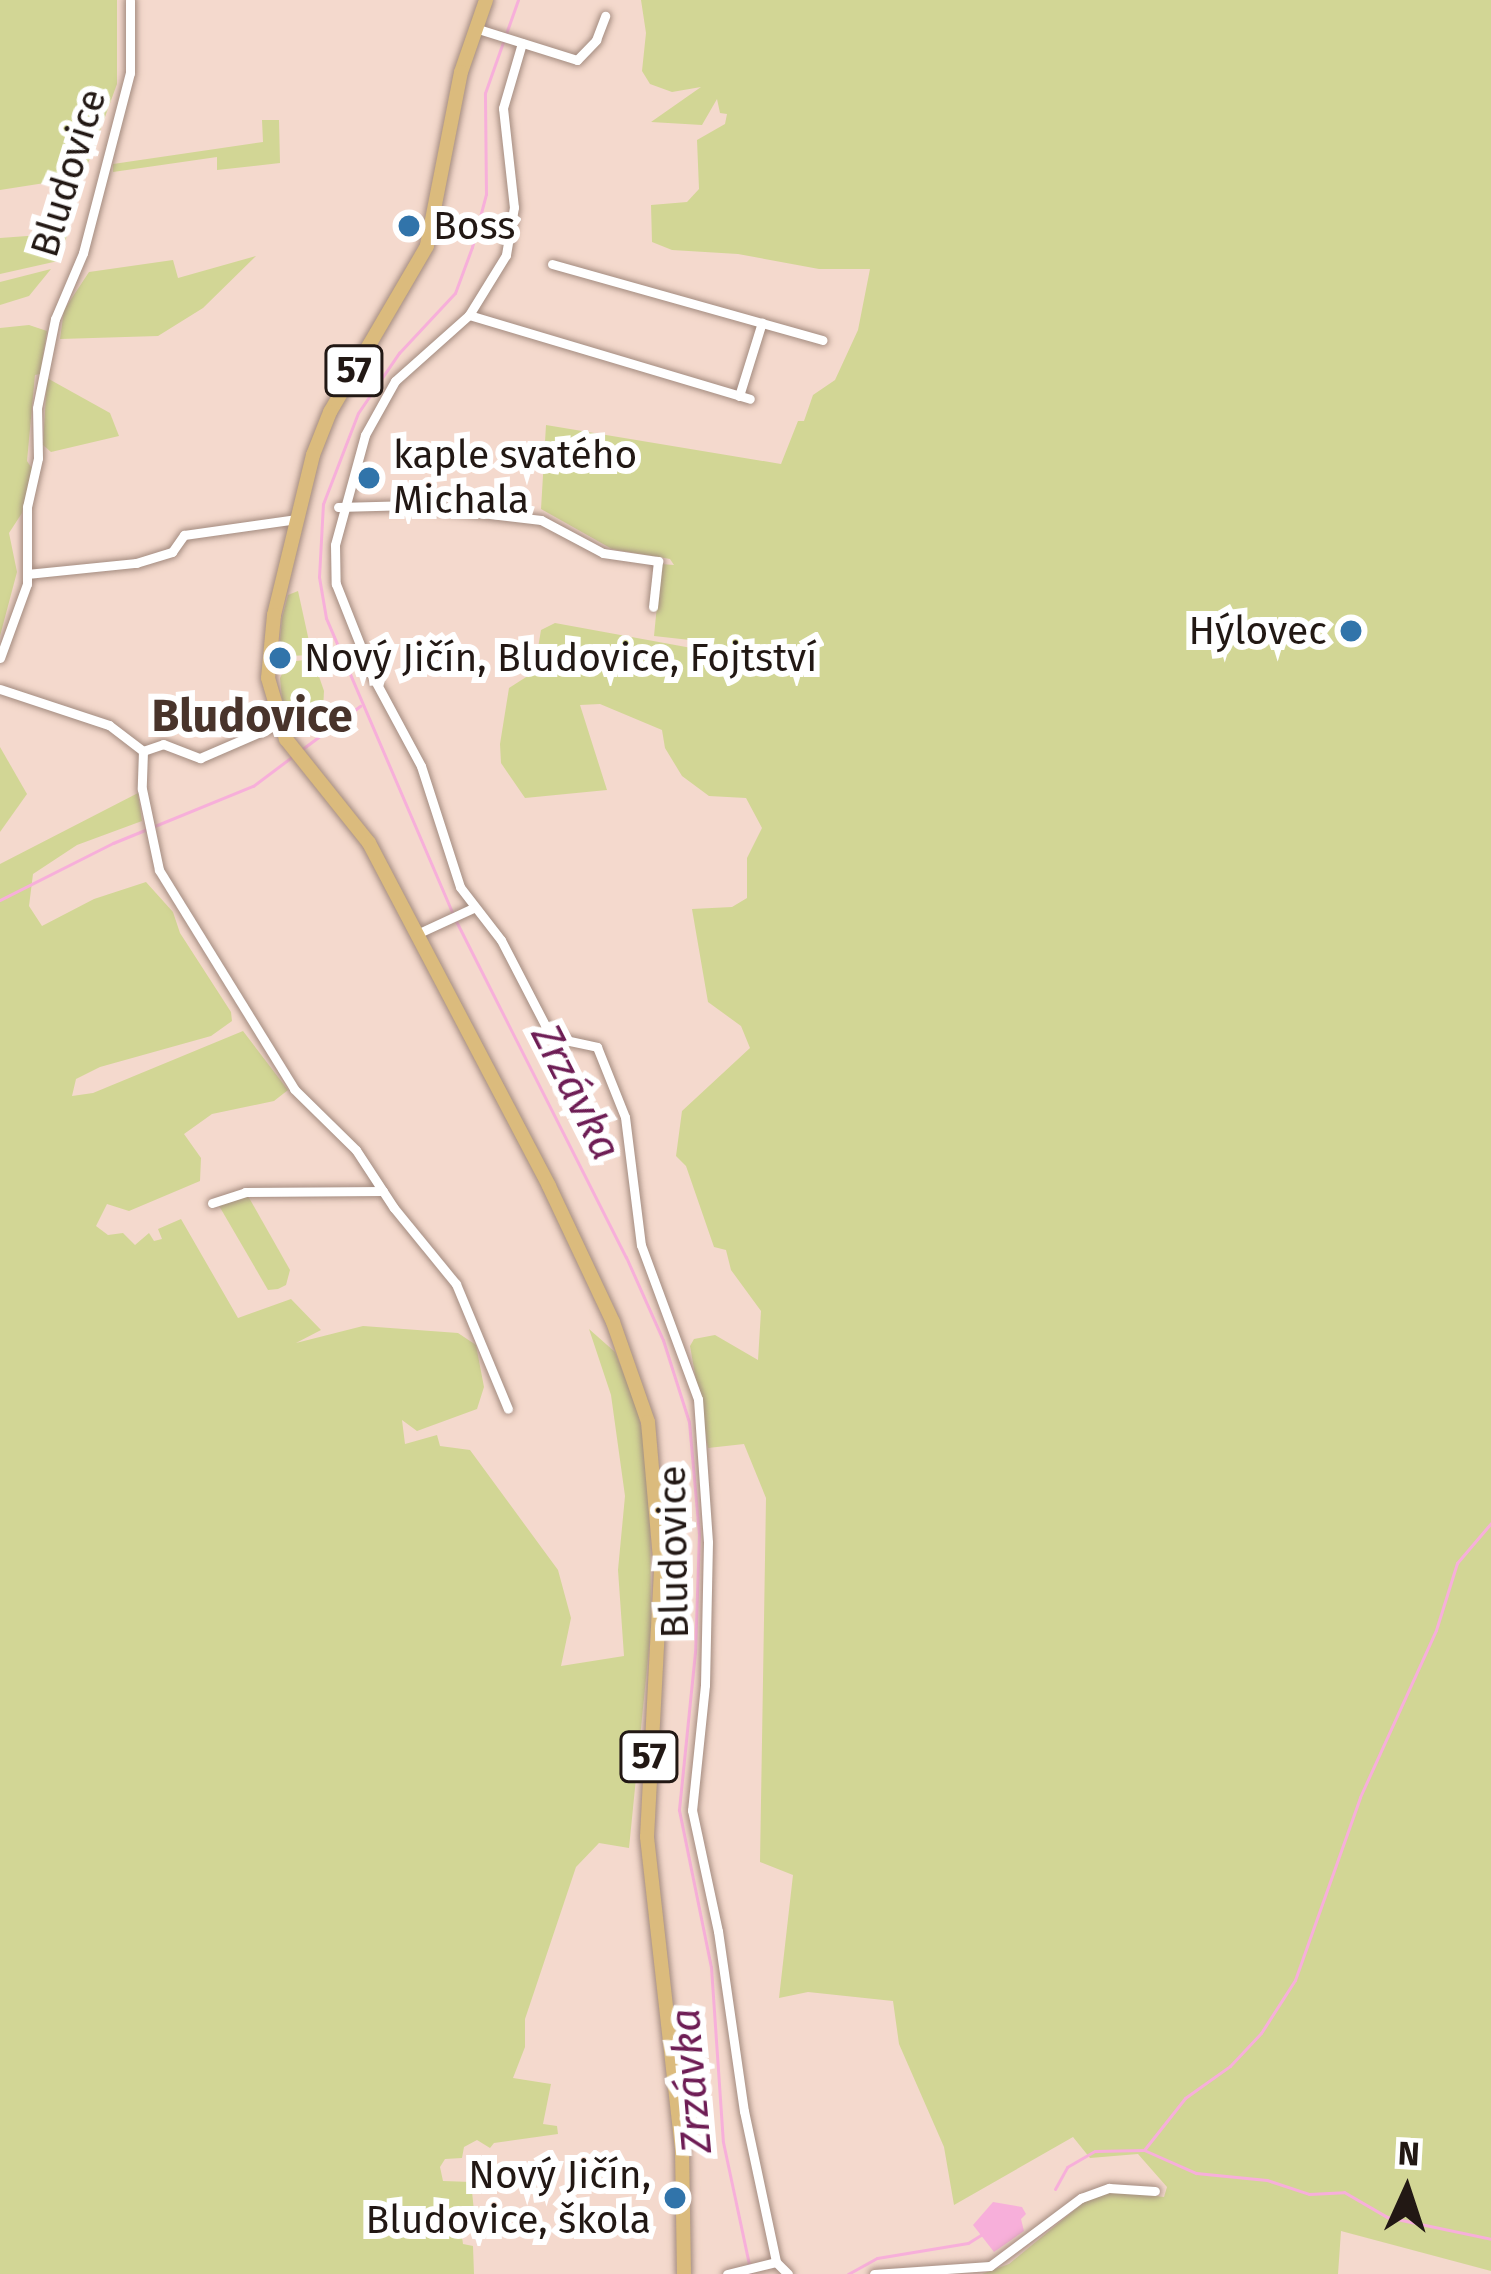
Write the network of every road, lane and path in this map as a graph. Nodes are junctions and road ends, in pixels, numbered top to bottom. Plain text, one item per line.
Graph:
1 (130, 0) edge
2 (486, 0) edge
3 (605, 16) dead end
4 (475, 28) junction
5 (517, 42) junction
6 (552, 264) dead end
7 (470, 315) junction
8 (762, 322) junction
9 (823, 340) dead end
10 (342, 507) junction
11 (297, 519) junction
12 (27, 574) junction
13 (653, 607) dead end
14 (0, 658) edge
15 (0, 689) edge
16 (279, 724) junction
17 (143, 751) junction
18 (469, 910) junction
19 (419, 934) junction
20 (382, 1191) junction
21 (212, 1202) dead end
22 (508, 1408) dead end
23 (1155, 2191) dead end
24 (772, 2264) junction
25 (732, 2273) edge
26 (684, 2274) edge
27 (788, 2274) edge
28 (874, 2274) edge

1 - 12 street, Bludovice
2 - 4 main road, 57
3 - 5 street
4 - 5 street
4 - 11 main road, 57
5 - 7 street, Bludovice
6 - 8 street
7 - 8 street
7 - 10 street, Bludovice
8 - 9 street
10 - 13 street
10 - 18 street, Bludovice
11 - 12 street
11 - 16 main road, 57
12 - 14 street, Bludovice
15 - 17 street
16 - 17 street
16 - 19 main road, 57
17 - 20 street
18 - 19 street
18 - 24 street, Bludovice
19 - 26 main road, 57
20 - 21 street
20 - 22 street
23 - 28 street
24 - 25 street
24 - 27 street

